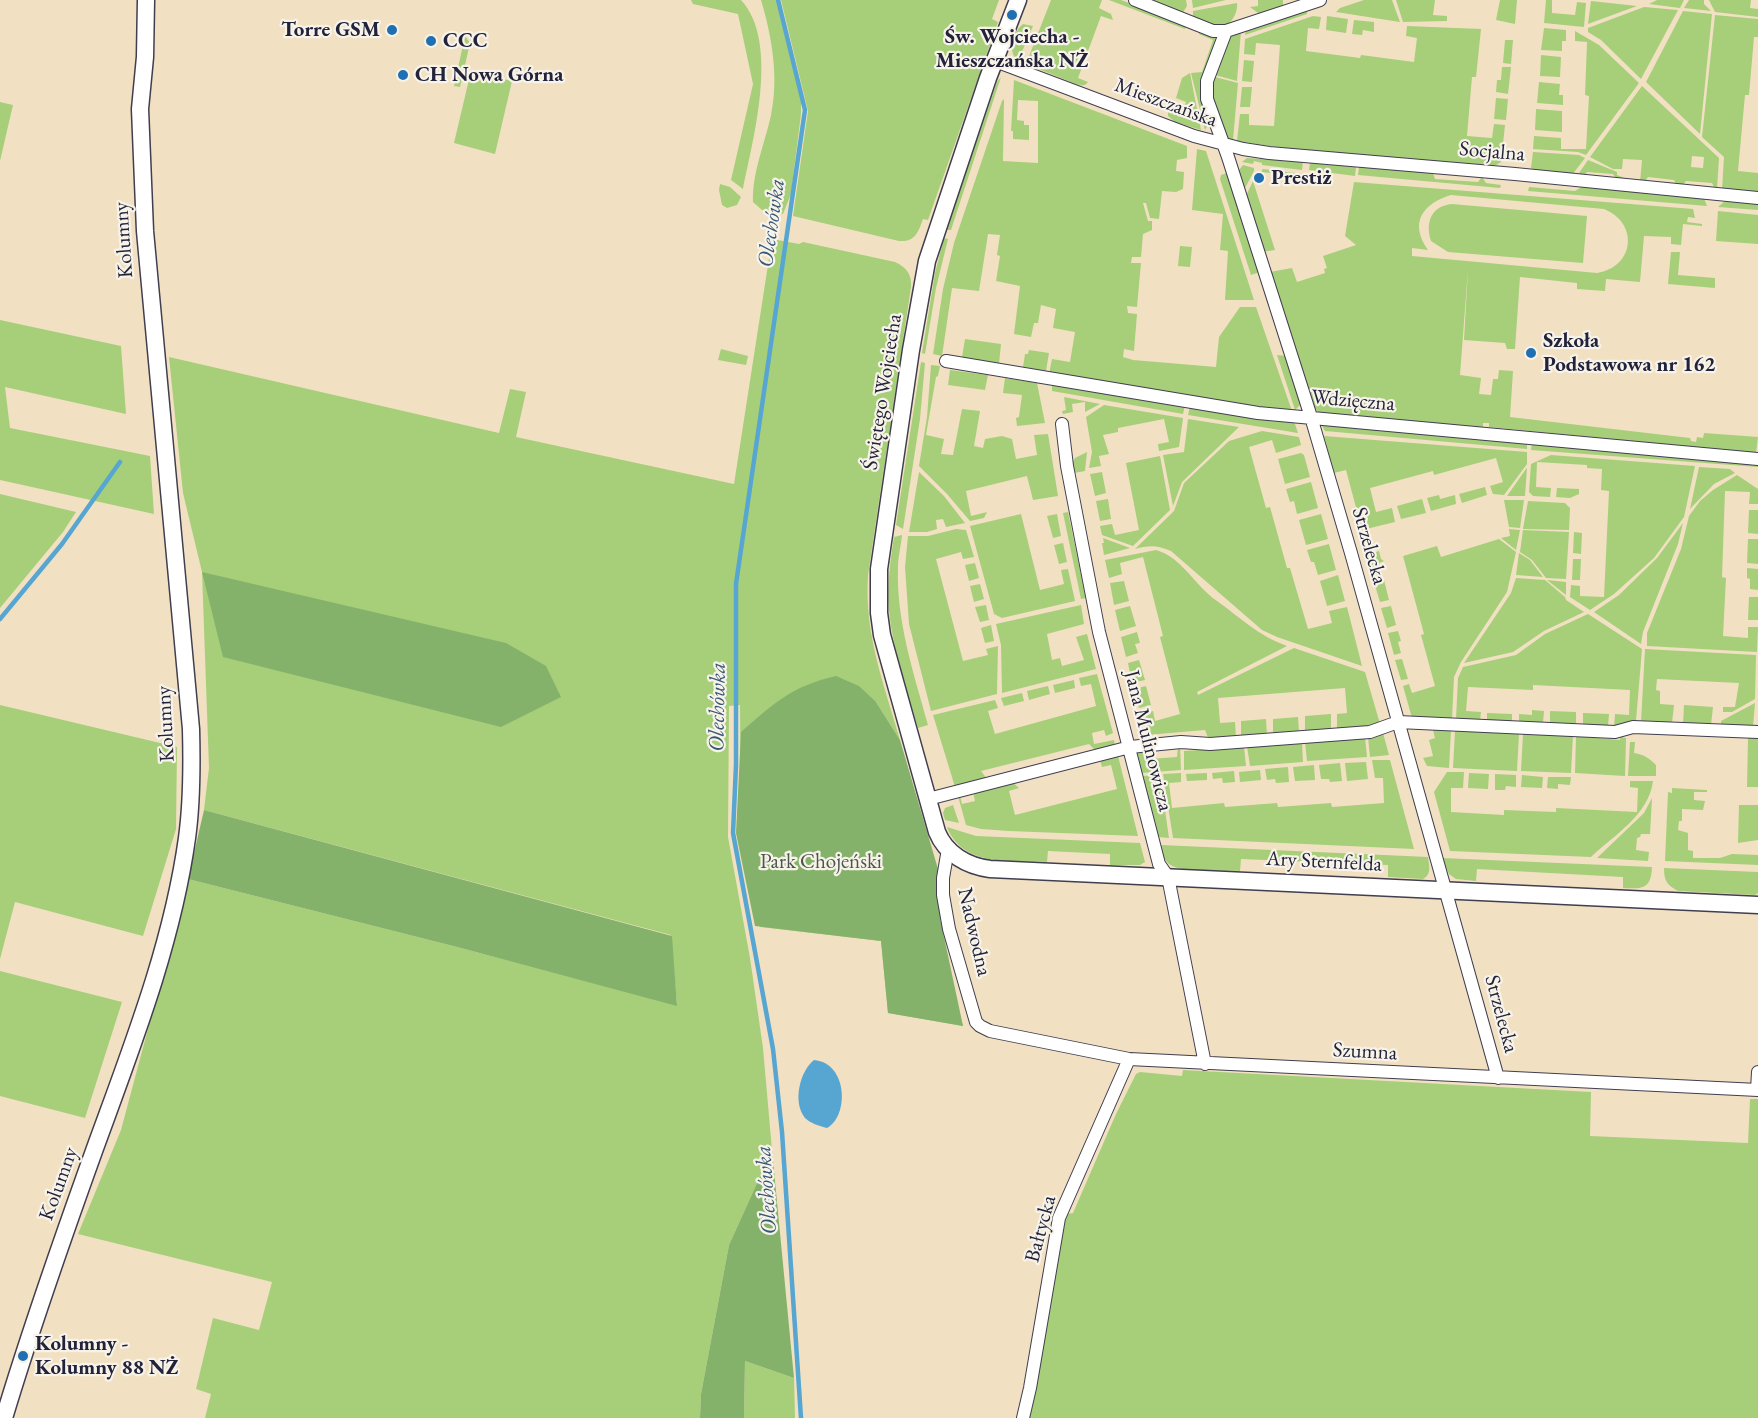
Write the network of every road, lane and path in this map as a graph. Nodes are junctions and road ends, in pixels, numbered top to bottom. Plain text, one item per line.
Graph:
1 (146, 0) edge
2 (1018, 0) edge
3 (1134, 0) edge
4 (1320, 0) edge
5 (1226, 31) junction
6 (995, 61) junction
7 (1223, 144) junction
8 (1758, 198) edge
9 (946, 361) dead end
10 (1311, 417) junction
11 (1062, 424) dead end
12 (1758, 459) edge
13 (1398, 722) junction
14 (1758, 732) edge
15 (1130, 747) junction
16 (928, 799) junction
17 (948, 849) junction
18 (1168, 877) junction
19 (1446, 890) junction
20 (1758, 904) edge
21 (976, 1022) joint
22 (1129, 1059) junction
23 (1205, 1064) junction
24 (1758, 1072) edge
25 (1498, 1078) junction
26 (1758, 1090) edge
27 (4, 1418) edge
28 (1023, 1418) edge

1 - 27 street, Kolumny
2 - 6 street, Świętego Wojciecha
3 - 5 street
4 - 5 street
5 - 7 street, Strzelecka
6 - 7 street, Mieszczańska
6 - 16 street, Świętego Wojciecha
7 - 8 street, Socjalna
7 - 10 street, Strzelecka
9 - 10 street, Wdzięczna
10 - 12 street, Wdzięczna
10 - 13 street, Strzelecka
11 - 15 street, Jana Mulinowicza
13 - 14 street
13 - 15 street
13 - 19 street, Strzelecka
15 - 16 street
15 - 18 street, Jana Mulinowicza
16 - 17 street
17 - 18 street, Ary Sternfelda
17 - 21 street, Nadwodna
18 - 19 street, Ary Sternfelda
18 - 23 street, Jana Mulinowicza
19 - 20 street, Ary Sternfelda
19 - 25 street, Strzelecka
21 - 22 street, Szumna
22 - 23 street, Szumna
22 - 28 street, Bałtycka
23 - 25 street, Szumna
24 - 26 street
25 - 26 street, Szumna

